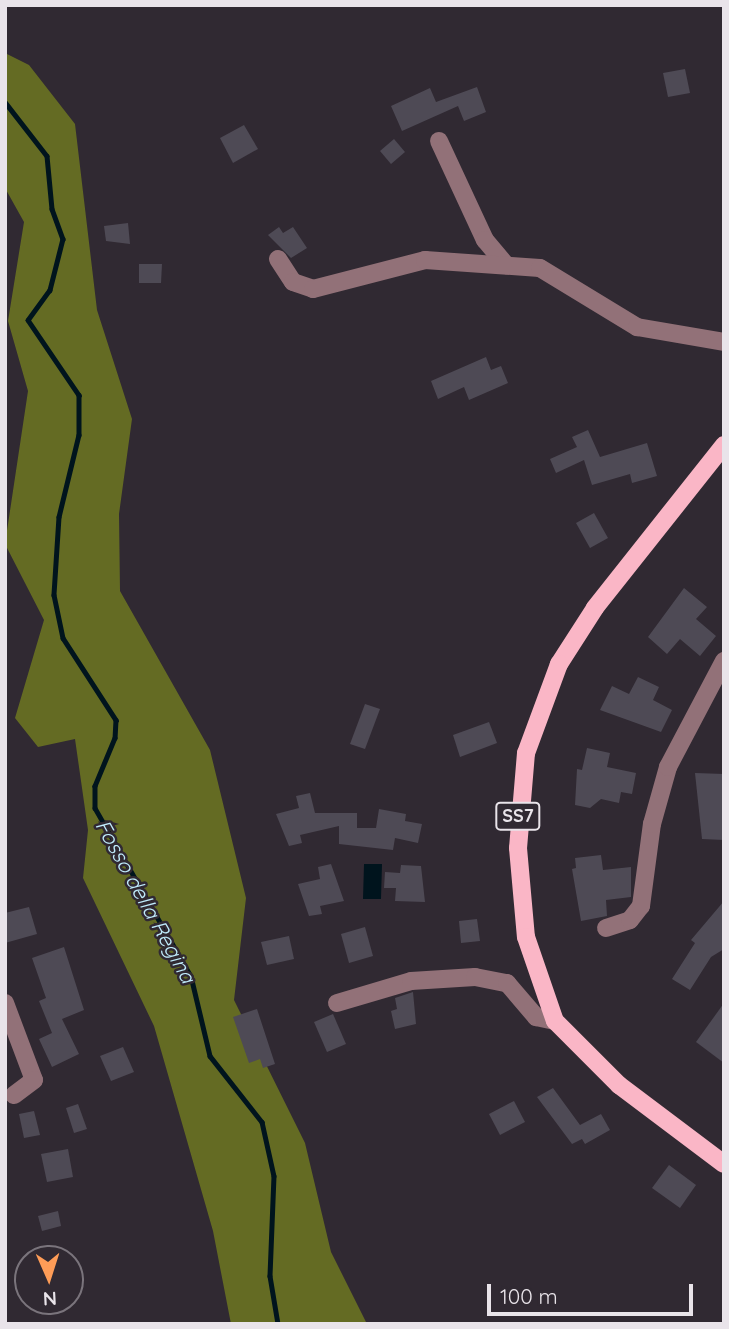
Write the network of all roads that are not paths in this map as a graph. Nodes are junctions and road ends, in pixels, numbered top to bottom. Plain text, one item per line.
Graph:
1 (439, 141) dead end
2 (278, 259) dead end
3 (506, 265) junction
4 (724, 342) edge
5 (724, 445) edge
6 (724, 661) edge
7 (606, 928) dead end
8 (5, 1003) edge
9 (337, 1003) dead end
10 (555, 1021) junction
11 (14, 1095) dead end
12 (724, 1164) edge

1 - 3 street
2 - 3 street
3 - 4 street
5 - 10 main road, SS7
6 - 7 street
8 - 11 street
9 - 10 street
10 - 12 main road, SS7

